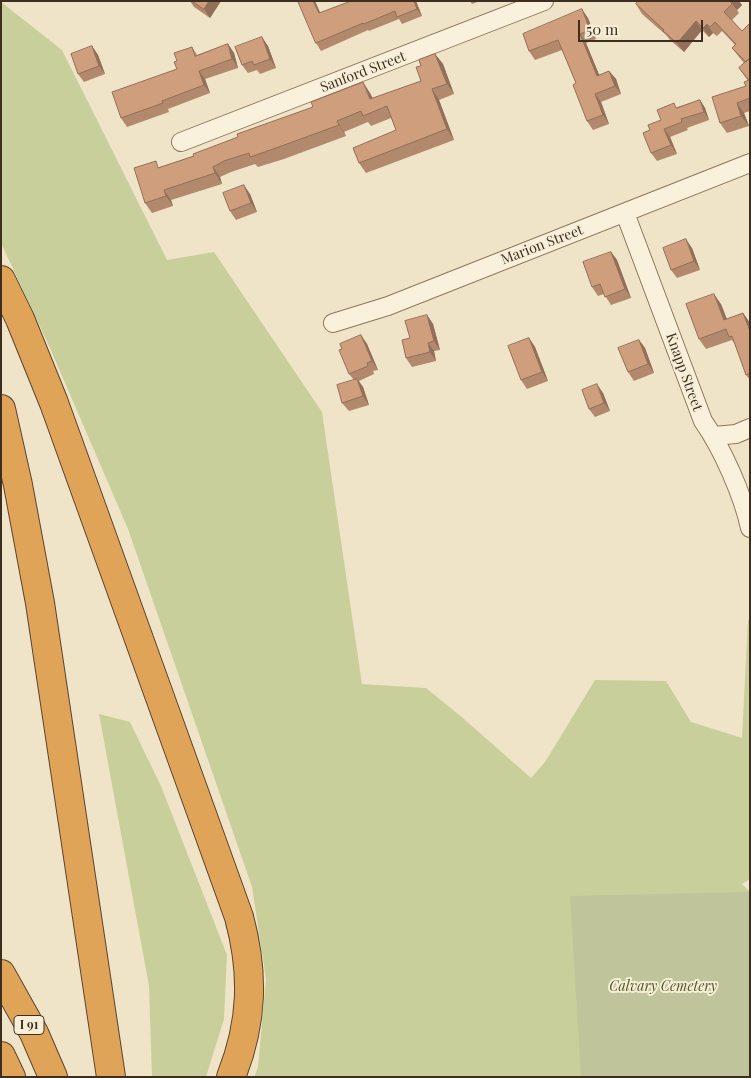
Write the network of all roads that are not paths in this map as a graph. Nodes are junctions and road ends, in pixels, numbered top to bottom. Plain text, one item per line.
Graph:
1 (544, 1) edge
2 (181, 142) dead end
3 (750, 163) edge
4 (625, 213) junction
5 (1, 280) edge
6 (333, 323) dead end
7 (1, 409) edge
8 (750, 428) edge
9 (714, 436) junction
10 (748, 509) edge
11 (750, 528) edge
12 (1, 974) edge
13 (1, 1056) edge
14 (11, 1077) edge
15 (53, 1077) edge
16 (112, 1077) edge
17 (231, 1077) edge

1 - 2 street, Sanford Street
3 - 4 street, Marion Street
4 - 6 street, Marion Street
4 - 9 street, Knapp Street
5 - 17 highway
7 - 16 highway
8 - 9 street
9 - 10 street, Knapp Street
10 - 11 street, Knapp Street
12 - 15 highway, I 91
13 - 14 highway

